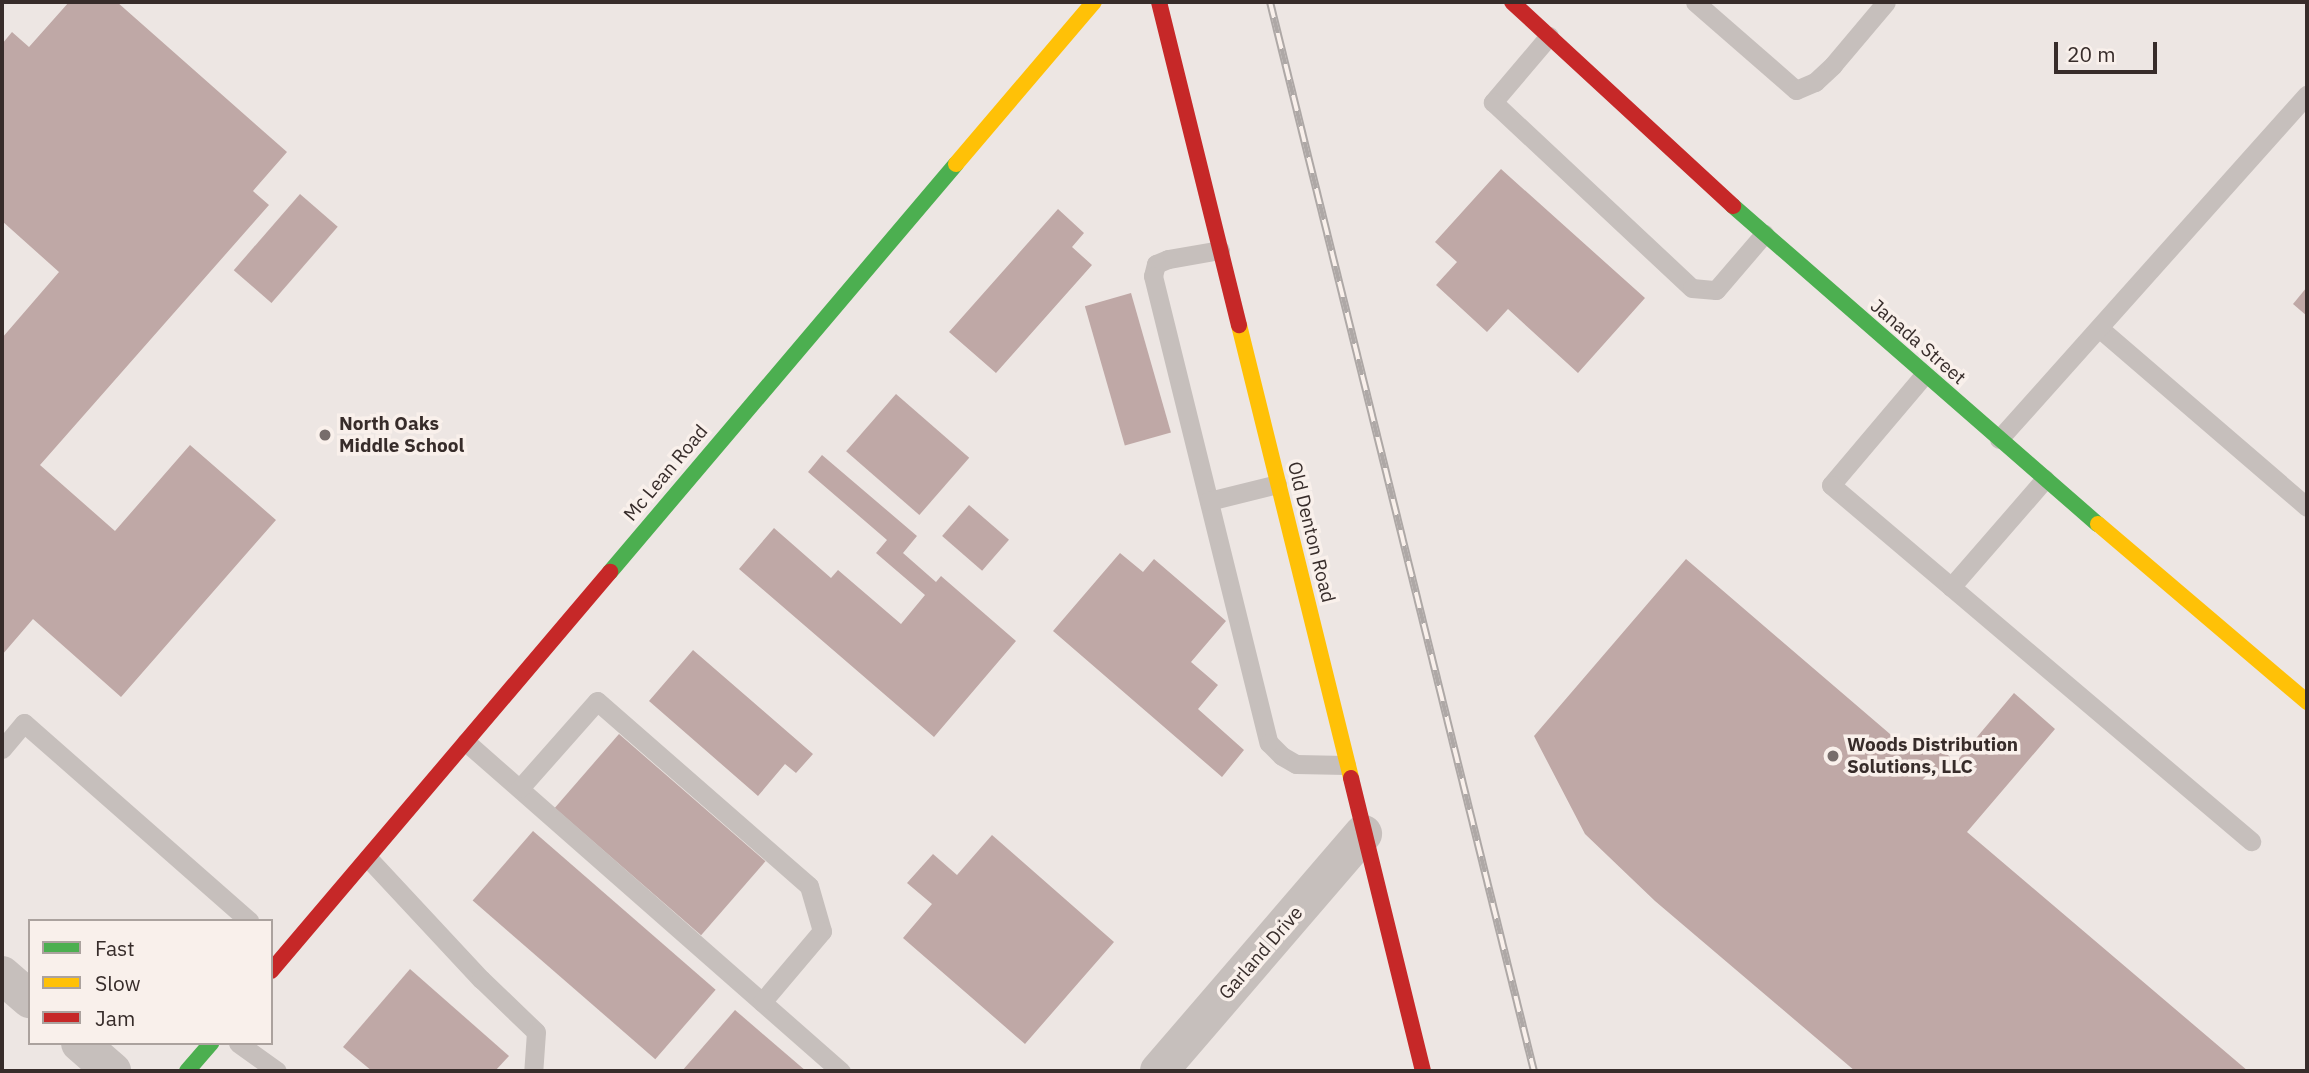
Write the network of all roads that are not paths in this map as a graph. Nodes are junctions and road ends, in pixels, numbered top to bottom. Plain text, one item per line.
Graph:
1 (1094, 2) edge
2 (1159, 2) edge
3 (1512, 2) edge
4 (1695, 2) edge
5 (1886, 2) edge
6 (1549, 36) junction
7 (2307, 95) edge
8 (1765, 234) junction
9 (1220, 250) junction
10 (2099, 328) junction
11 (1924, 375) junction
12 (1999, 439) junction
13 (2045, 479) junction
14 (1277, 484) junction
15 (1209, 501) junction
16 (2307, 507) edge
17 (1951, 587) junction
18 (2307, 702) edge
19 (466, 741) junction
20 (2, 749) edge
21 (1346, 765) junction
22 (520, 788) junction
23 (1363, 834) junction
24 (2251, 841) dead end
25 (368, 858) junction
26 (247, 919) edge
27 (279, 947) edge
28 (273, 965) edge
29 (2, 975) edge
30 (28, 997) edge
31 (762, 1002) junction
32 (82, 1045) edge
33 (209, 1045) edge
34 (241, 1045) edge
35 (112, 1071) edge
36 (187, 1071) edge
37 (277, 1071) edge
38 (533, 1071) edge
39 (841, 1071) edge
40 (1158, 1071) edge
41 (1423, 1071) edge

1 - 19 street, Mc Lean Road
2 - 9 street, Old Denton Road
3 - 6 street, Janada Street
4 - 5 lane
6 - 8 street, Janada Street
6 - 8 lane
7 - 10 lane
8 - 11 street, Janada Street
9 - 14 street, Old Denton Road
9 - 15 lane
10 - 12 lane
10 - 16 lane
11 - 12 street, Janada Street
11 - 17 lane
12 - 13 street, Janada Street
13 - 17 lane
13 - 18 street, Janada Street
14 - 15 lane
14 - 21 street, Old Denton Road
15 - 21 lane
17 - 24 lane
19 - 22 lane
19 - 25 street, Mc Lean Road
20 - 26 lane
21 - 23 street, Old Denton Road
22 - 31 lane
22 - 31 lane
23 - 40 street, Garland Drive
23 - 41 street, Old Denton Road
25 - 27 street, Mc Lean Road
25 - 38 lane
27 - 28 street, Mc Lean Road
29 - 30 street
31 - 39 lane
32 - 35 street
33 - 36 street
34 - 37 lane

